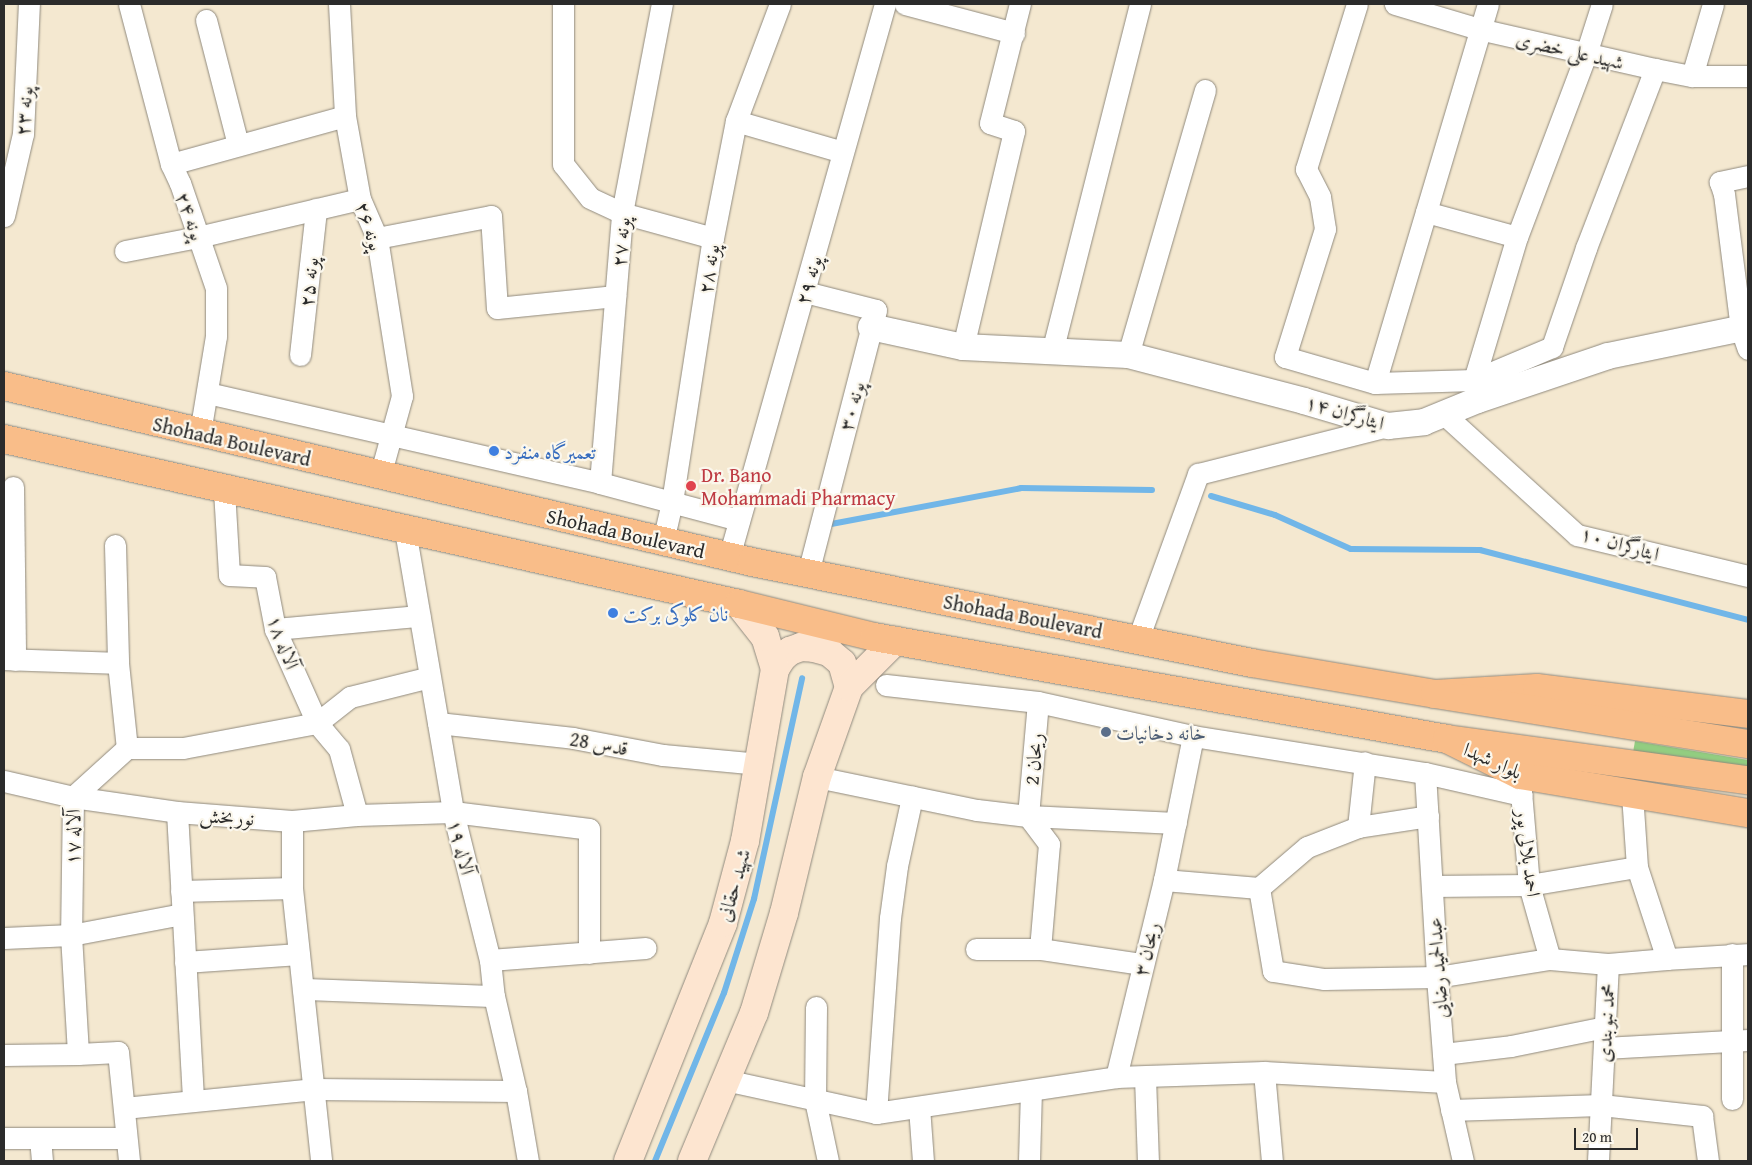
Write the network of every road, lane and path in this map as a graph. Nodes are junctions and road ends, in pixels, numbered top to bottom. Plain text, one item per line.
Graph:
1 (29, 4) edge
2 (129, 4) edge
3 (338, 4) edge
4 (563, 4) edge
5 (662, 4) edge
6 (780, 4) edge
7 (885, 4) edge
8 (905, 4) edge
9 (1020, 4) edge
10 (1140, 4) edge
11 (1357, 4) edge
12 (1395, 4) edge
13 (1488, 4) edge
14 (1602, 4) edge
15 (1713, 4) edge
16 (206, 20) dead end
17 (1479, 29) junction
18 (1014, 33) junction
19 (1586, 54) junction
20 (1655, 69) junction
21 (1692, 76) junction
22 (1748, 76) edge
23 (1205, 90) dead end
24 (345, 116) junction
25 (736, 121) junction
26 (238, 145) junction
27 (843, 152) junction
28 (171, 164) junction
29 (1748, 176) edge
30 (8, 179) edge
31 (360, 199) junction
32 (316, 209) junction
33 (1426, 212) junction
34 (622, 213) junction
35 (4, 215) edge
36 (198, 237) junction
37 (1517, 237) junction
38 (377, 238) junction
39 (713, 238) junction
40 (125, 251) dead end
41 (804, 292) junction
42 (615, 296) junction
43 (872, 327) junction
44 (1746, 335) edge
45 (963, 347) junction
46 (1052, 352) junction
47 (300, 355) dead end
48 (1128, 355) junction
49 (1474, 380) junction
50 (1375, 383) junction
51 (4, 386) edge
52 (208, 393) junction
53 (1444, 414) junction
54 (1388, 426) junction
55 (200, 433) junction
56 (392, 434) junction
57 (4, 439) edge
58 (380, 476) junction
59 (600, 483) junction
60 (13, 487) dead end
61 (224, 490) junction
62 (672, 502) junction
63 (739, 520) junction
64 (405, 530) junction
65 (663, 541) junction
66 (116, 545) dead end
67 (729, 556) junction
68 (808, 573) junction
69 (1748, 576) edge
70 (739, 604) junction
71 (419, 616) junction
72 (275, 629) junction
73 (1138, 639) junction
74 (895, 640) junction
75 (9, 659) edge
76 (118, 663) junction
77 (775, 669) junction
78 (430, 677) junction
79 (886, 685) dead end
80 (849, 686) junction
81 (1435, 694) junction
82 (1038, 702) junction
83 (1748, 714) edge
84 (317, 723) junction
85 (438, 724) junction
86 (1193, 736) junction
87 (1447, 739) junction
88 (1748, 744) edge
89 (127, 748) junction
90 (1365, 762) junction
91 (760, 764) junction
92 (1425, 773) junction
93 (816, 777) junction
94 (1748, 780) edge
95 (4, 781) edge
96 (1521, 785) junction
97 (1632, 793) junction
98 (73, 797) junction
99 (912, 797) junction
100 (177, 812) junction
101 (453, 812) junction
102 (1748, 813) edge
103 (357, 815) junction
104 (1028, 816) junction
105 (1428, 816) junction
106 (292, 821) junction
107 (1176, 823) junction
108 (1358, 828) junction
109 (1637, 868) junction
110 (1164, 880) junction
111 (1529, 885) junction
112 (1432, 886) junction
113 (292, 888) junction
114 (1259, 888) junction
115 (181, 890) junction
116 (182, 914) junction
117 (71, 935) junction
118 (4, 938) edge
119 (646, 948) dead end
120 (976, 948) dead end
121 (1040, 949) junction
122 (589, 953) junction
123 (299, 954) junction
124 (1740, 954) edge
125 (1667, 958) junction
126 (1550, 959) junction
127 (490, 960) junction
128 (185, 962) junction
129 (1142, 964) junction
130 (1608, 964) junction
131 (1437, 977) junction
132 (303, 989) junction
133 (494, 996) junction
134 (816, 1007) dead end
135 (1605, 1026) junction
136 (1740, 1041) edge
137 (1604, 1048) junction
138 (78, 1054) junction
139 (1443, 1054) junction
140 (4, 1055) edge
141 (1264, 1072) junction
142 (1116, 1077) junction
143 (1145, 1077) junction
144 (725, 1080) junction
145 (1445, 1082) junction
146 (315, 1089) junction
147 (516, 1091) junction
148 (1031, 1091) junction
149 (1732, 1099) dead end
150 (193, 1100) junction
151 (815, 1100) junction
152 (1601, 1105) junction
153 (918, 1107) junction
154 (124, 1108) junction
155 (1451, 1110) junction
156 (876, 1113) junction
157 (4, 1138) edge
158 (40, 1138) junction
159 (126, 1138) junction
160 (42, 1161) edge
161 (129, 1161) edge
162 (321, 1161) edge
163 (528, 1161) edge
164 (628, 1161) edge
165 (692, 1161) edge
166 (828, 1161) edge
167 (923, 1161) edge
168 (1029, 1161) edge
169 (1148, 1161) edge
170 (1272, 1161) edge
171 (1463, 1161) edge
172 (1598, 1161) edge
173 (1708, 1161) edge

1 - 30 street, پونه ۲۳
2 - 28 street, پونه ۲۴
3 - 24 street, پونه ۲۶
4 - 34 street
5 - 34 street, پونه ۲۷
6 - 25 street, پونه ۲۸
7 - 27 street, پونه ۲۹
8 - 18 street
9 - 18 street
10 - 46 street
11 - 50 street
12 - 17 street, شهید علی خضری
13 - 17 street
14 - 19 street
15 - 21 street
16 - 26 street
17 - 19 street, شهید علی خضری
17 - 33 street
18 - 45 street
19 - 20 street, شهید علی خضری
19 - 37 street
20 - 21 street, شهید علی خضری
20 - 49 street
21 - 22 street, شهید علی خضری
23 - 48 street
24 - 26 street
24 - 31 street, پونه ۲۶
25 - 27 street
25 - 39 street, پونه ۲۸
26 - 28 street
27 - 41 street, پونه ۲۹
28 - 36 street, پونه ۲۴
29 - 44 street
30 - 35 street, پونه ۲۳
31 - 32 street
31 - 38 street, پونه ۲۶
32 - 36 street
32 - 47 street, پونه ۲۵
33 - 37 street
33 - 50 street
34 - 39 street
34 - 42 street, پونه ۲۷
36 - 40 street
36 - 52 street, پونه ۲۴
37 - 49 street
38 - 42 street
38 - 56 street, پونه ۲۶
39 - 62 street, پونه ۲۸
41 - 43 street, پونه ۳۰
41 - 63 street, پونه ۲۹
42 - 59 street, پونه ۲۷
43 - 45 street, ایثارگران ۱۴
43 - 68 street, پونه ۳۰
44 - 53 street, ایثارگران ۱۴
45 - 46 street, ایثارگران ۱۴
46 - 48 street, ایثارگران ۱۴
48 - 54 street, ایثارگران ۱۴
49 - 50 street
51 - 55 main road, Shohada Boulevard
52 - 55 street, پونه ۲۴
52 - 56 street
53 - 54 street, ایثارگران ۱۴
53 - 69 street, ایثارگران ۱۰
54 - 73 street
55 - 58 main road, Shohada Boulevard
56 - 58 street, پونه ۲۶
56 - 59 street
57 - 61 main road
58 - 65 main road, Shohada Boulevard
59 - 62 street
60 - 75 street
61 - 64 main road
61 - 72 street, آلاله ۱۸
62 - 63 street
62 - 65 street, پونه ۲۸
63 - 67 street, پونه ۲۹
64 - 70 main road
64 - 71 street, آلاله ۱۹
65 - 67 main road, Shohada Boulevard
66 - 76 street
67 - 68 main road, Shohada Boulevard
68 - 73 main road, Shohada Boulevard
70 - 74 main road
70 - 77 main road, شهید حقانی
71 - 72 street
71 - 78 street, آلاله ۱۹
72 - 84 street, آلاله ۱۸
73 - 81 main road
74 - 80 main road
74 - 87 main road, بلوار شهدا
75 - 76 street
76 - 89 street
77 - 80 main road
77 - 91 main road, شهید حقانی
78 - 84 street
78 - 85 street, آلاله ۱۹
79 - 82 street
80 - 93 main road
81 - 83 main road
81 - 88 main road
82 - 86 street
82 - 104 street, ریحان 2
84 - 89 street
84 - 103 street, آلاله ۱۸
85 - 91 street, قدس 28
85 - 101 street, آلاله ۱۹
86 - 90 street
86 - 107 street, ریحان ۳
87 - 94 main road
87 - 96 main road, بلوار شهدا
89 - 98 street, آلاله ۱۷
90 - 92 street
90 - 108 street
91 - 164 main road, شهید حقانی
92 - 96 street
92 - 105 street, عبدالحمید رضایی
93 - 99 street
93 - 144 main road
95 - 98 street, نوربخش
96 - 97 main road, بلوار شهدا
96 - 111 street, احمد بلالی پور
97 - 102 main road, بلوار شهدا
97 - 109 street
98 - 100 street, نوربخش
98 - 117 street, آلاله ۱۷
99 - 104 street
99 - 156 street
100 - 106 street, نوربخش
100 - 115 street
101 - 103 street, نوربخش
101 - 122 street, نوربخش
101 - 127 street, آلاله ۱۹
103 - 106 street, نوربخش
104 - 107 street
104 - 121 street
105 - 108 street
105 - 112 street, عبدالحمید رضایی
106 - 113 street
107 - 110 street, ریحان ۳
108 - 114 street
109 - 111 street
109 - 125 street
110 - 114 street
110 - 129 street, ریحان ۳
111 - 112 street
111 - 126 street, احمد بلالی پور
112 - 131 street, عبدالحمید رضایی
113 - 115 street
113 - 123 street
114 - 131 street
115 - 116 street
116 - 117 street
116 - 128 street
117 - 118 street
117 - 138 street, آلاله ۱۷
119 - 122 street
120 - 121 street
121 - 129 street
122 - 127 street
123 - 128 street
123 - 132 street
124 - 125 street, محمد نبوبندی
124 - 136 street
125 - 130 street, محمد نبوبندی
126 - 130 street
126 - 131 street
127 - 133 street, آلاله ۱۹
128 - 150 street
129 - 142 street, ریحان ۳
130 - 135 street, محمد نبوبندی
131 - 139 street, عبدالحمید رضایی
132 - 133 street
132 - 146 street
133 - 147 street, آلاله ۱۹
134 - 151 street
135 - 137 street, محمد نبوبندی
135 - 139 street
136 - 137 street
136 - 149 street
137 - 152 street, محمد نبوبندی
138 - 140 street
138 - 154 street
139 - 145 street, عبدالحمید رضایی
141 - 143 street
141 - 145 street
141 - 170 street
142 - 143 street
142 - 148 street
143 - 169 street
144 - 151 street
144 - 165 main road
145 - 155 street, عبدالحمید رضایی
146 - 147 street
146 - 150 street
146 - 162 street
147 - 163 street, آلاله ۱۹
148 - 153 street
148 - 168 street
150 - 154 street
151 - 156 street
151 - 166 street
152 - 155 street
152 - 172 street, محمد نبوبندی
152 - 173 street
153 - 156 street
153 - 167 street
154 - 159 street
155 - 171 street, عبدالحمید رضایی
157 - 158 street
158 - 159 street
158 - 160 street
159 - 161 street

